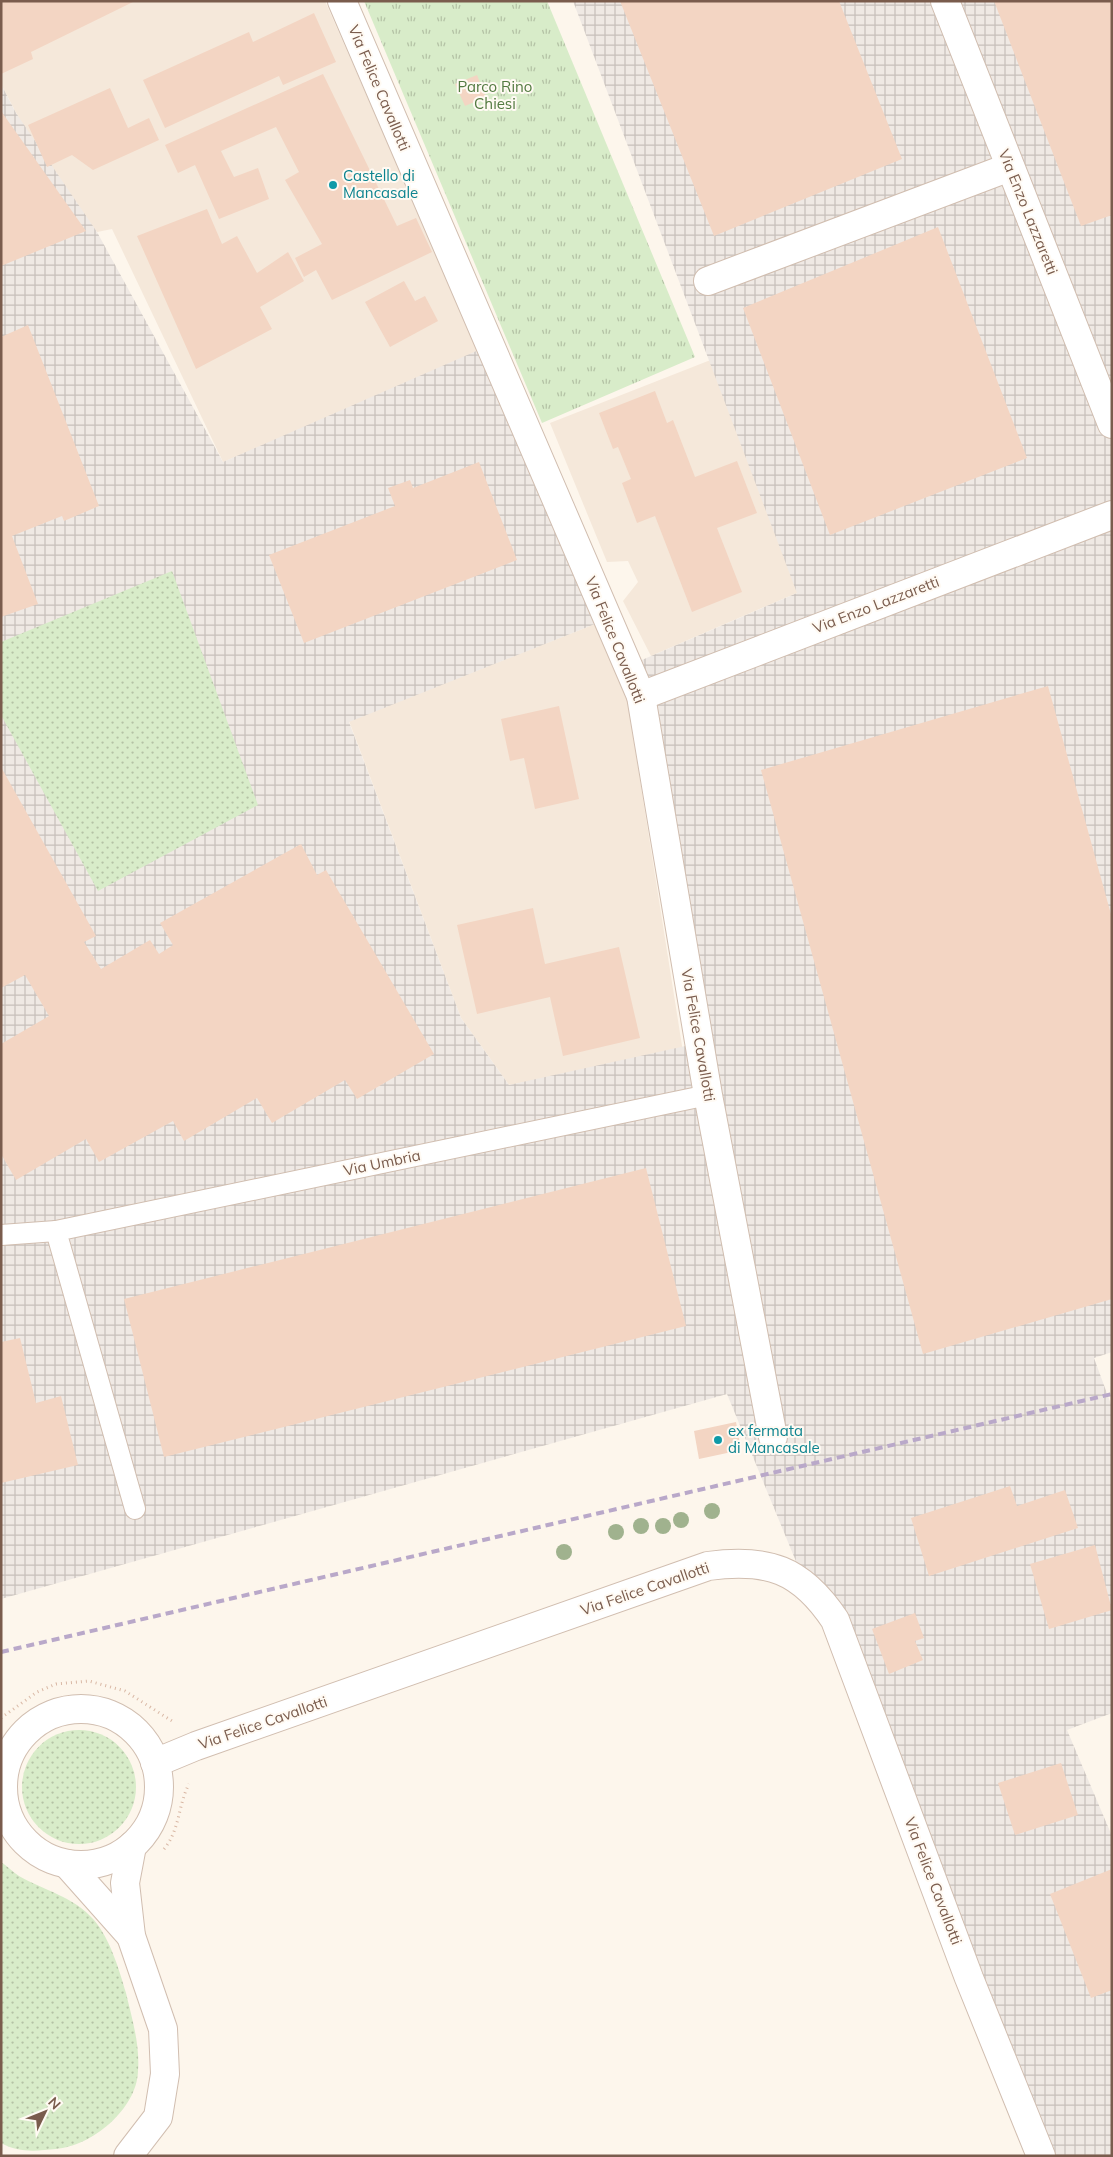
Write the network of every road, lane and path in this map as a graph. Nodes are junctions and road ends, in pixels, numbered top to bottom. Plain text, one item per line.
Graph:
1 (342, 1) edge
2 (945, 1) edge
3 (1010, 167) junction
4 (708, 281) dead end
5 (1112, 424) edge
6 (1112, 514) edge
7 (640, 696) junction
8 (708, 1095) junction
9 (56, 1232) junction
10 (1, 1235) edge
11 (773, 1437) dead end
12 (135, 1509) dead end
13 (1, 1718) edge
14 (9, 1742) edge
15 (196, 1746) junction
16 (155, 1763) junction
17 (2, 1798) edge
18 (132, 1846) junction
19 (161, 1852) dead end
20 (67, 1864) junction
21 (131, 1936) junction
22 (128, 2156) edge
23 (1040, 2156) edge

1 - 7 street, Via Felice Cavallotti
2 - 3 street, Via Enzo Lazzaretti
3 - 4 street
3 - 5 street, Via Enzo Lazzaretti
6 - 7 street, Via Enzo Lazzaretti
7 - 8 street, Via Felice Cavallotti
8 - 9 lane, Via Umbria
8 - 11 street, Via Felice Cavallotti
9 - 10 lane, Via Umbria
9 - 12 lane
13 - 15 path
14 - 16 street
14 - 17 street
15 - 16 street, Via Felice Cavallotti
15 - 19 path
15 - 23 street, Via Felice Cavallotti
16 - 18 street
17 - 20 street
18 - 20 street
18 - 21 street
20 - 21 street
21 - 22 street

